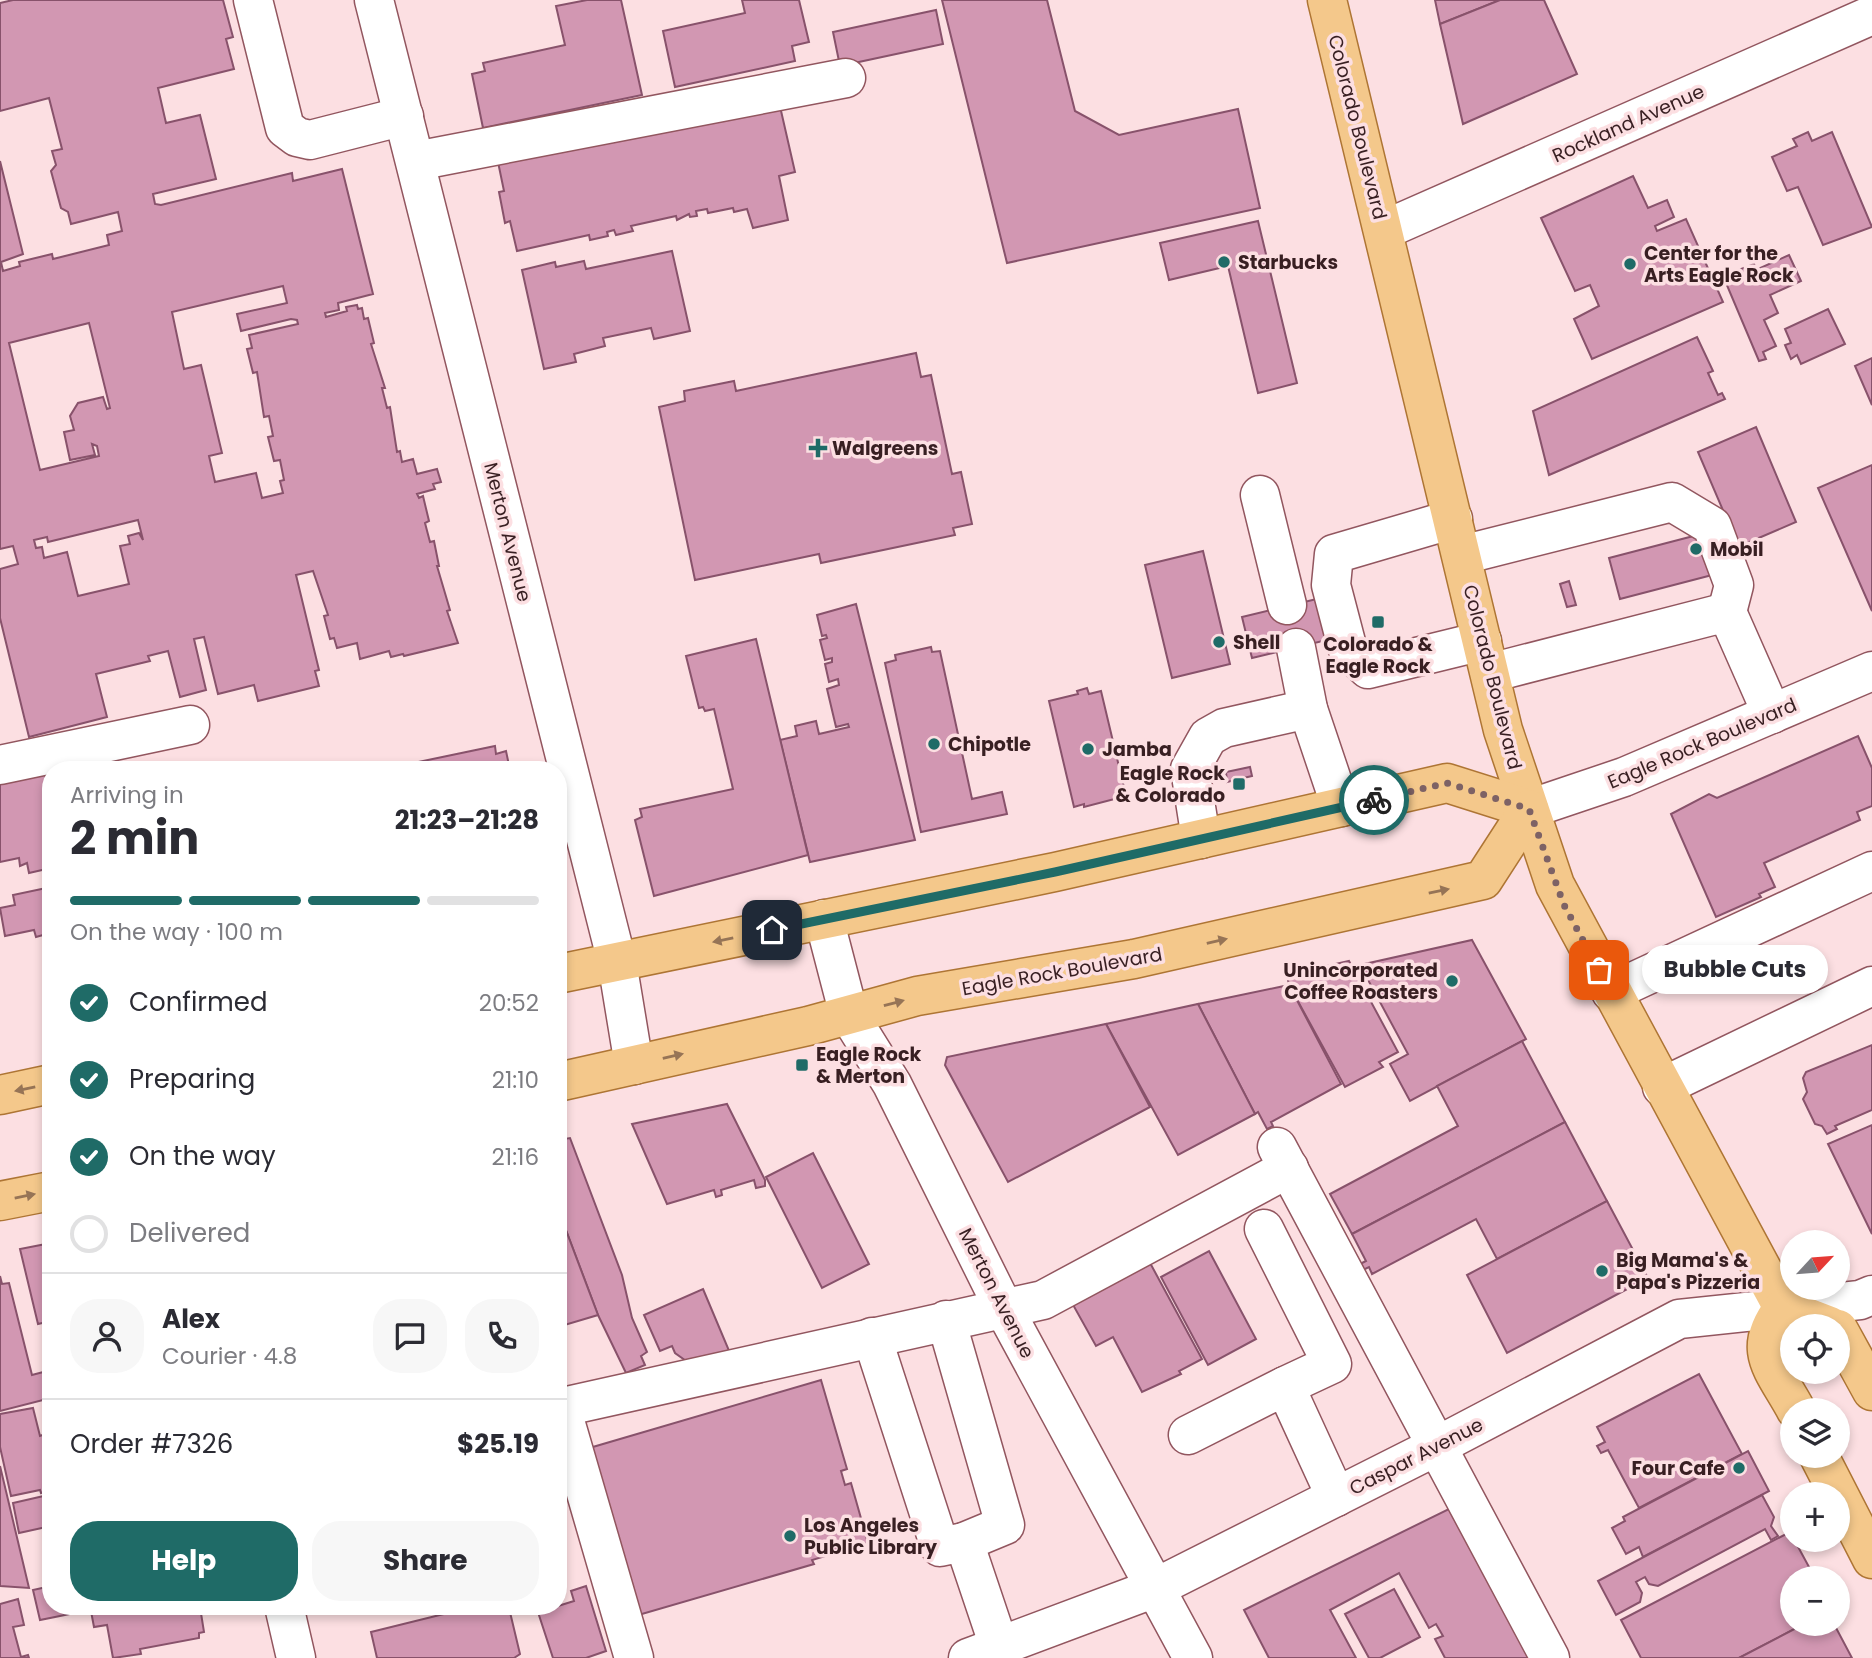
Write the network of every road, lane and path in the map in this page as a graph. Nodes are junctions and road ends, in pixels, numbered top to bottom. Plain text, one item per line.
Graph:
1 (253, 0) edge
2 (374, 0) edge
3 (1327, 0) edge
4 (1872, 15) edge
5 (846, 78) dead end
6 (404, 116) junction
7 (416, 161) junction
8 (1384, 230) junction
9 (1260, 495) dead end
10 (1453, 519) junction
11 (1334, 554) junction
12 (1462, 555) junction
13 (1278, 568) junction
14 (1287, 605) dead end
15 (1727, 612) junction
16 (1296, 648) dead end
17 (1486, 657) junction
18 (1368, 669) junction
19 (1870, 677) edge
20 (1306, 698) junction
21 (1772, 713) junction
22 (190, 725) dead end
23 (567, 761) edge
24 (567, 763) edge
25 (0, 765) edge
26 (1341, 807) junction
27 (1529, 809) junction
28 (1201, 839) junction
29 (1872, 871) edge
30 (824, 919) junction
31 (617, 962) junction
32 (567, 972) edge
33 (1872, 986) edge
34 (1611, 992) junction
35 (849, 1014) junction
36 (634, 1065) junction
37 (567, 1080) edge
38 (42, 1086) edge
39 (1662, 1087) junction
40 (0, 1095) edge
41 (42, 1193) edge
42 (0, 1201) edge
43 (1264, 1229) dead end
44 (1872, 1295) edge
45 (1003, 1307) junction
46 (1783, 1308) junction
47 (1799, 1314) edge
48 (946, 1320) junction
49 (872, 1337) junction
50 (1850, 1351) edge
51 (1284, 1386) junction
52 (1872, 1391) edge
53 (1790, 1398) edge
54 (567, 1405) edge
55 (567, 1433) edge
56 (1188, 1435) dead end
57 (1437, 1446) junction
58 (1825, 1468) edge
59 (1336, 1497) junction
60 (964, 1542) junction
61 (1872, 1559) edge
62 (1155, 1588) junction
63 (286, 1615) edge
64 (984, 1652) edge
65 (296, 1658) edge
66 (635, 1658) edge
67 (1193, 1658) edge
68 (1550, 1658) edge

1 - 6 street
2 - 6 street, Merton Avenue
3 - 8 main road, Colorado Boulevard
4 - 8 street, Rockland Avenue
5 - 7 street
6 - 7 street, Merton Avenue
7 - 23 street, Merton Avenue
8 - 10 main road, Colorado Boulevard
9 - 13 street
10 - 11 street
10 - 12 main road, Colorado Boulevard
11 - 13 street
11 - 18 street
12 - 15 street
12 - 17 main road, Colorado Boulevard
13 - 14 street
15 - 17 street
15 - 21 street
16 - 20 street
17 - 18 street
17 - 27 main road, Colorado Boulevard
18 - 20 street
19 - 21 street, Eagle Rock Boulevard
20 - 26 street
20 - 28 street
21 - 27 street, Eagle Rock Boulevard
22 - 25 street
24 - 31 street, Merton Avenue
26 - 27 main road
26 - 28 main road
27 - 34 main road, Colorado Boulevard
35 -> 27 main road, Eagle Rock Boulevard
28 - 30 main road
29 - 34 street
30 -> 31 main road
30 - 35 street, Merton Avenue
31 - 32 main road
31 - 36 street, Merton Avenue
33 - 39 street
34 - 39 main road, Colorado Boulevard
36 -> 35 main road, Eagle Rock Boulevard
35 - 45 street, Merton Avenue
36 - 37 main road, Eagle Rock Boulevard
38 -> 40 main road
39 - 46 main road, Colorado Boulevard
42 -> 41 main road
43 - 51 street
44 - 46 street, Caspar Avenue
45 - 48 street
45 - 57 street
45 - 62 street, Merton Avenue
46 - 47 main road
46 - 53 main road
46 - 57 street, Caspar Avenue
48 - 49 street
48 - 60 street
49 - 54 street
49 - 60 street
50 - 52 main road
51 - 56 street
51 - 59 street
55 - 66 street
57 - 59 street, Caspar Avenue
57 - 68 street
58 - 61 main road
59 - 62 street, Caspar Avenue
60 - 64 street
62 - 64 street, Caspar Avenue
62 - 67 street, Merton Avenue
63 - 65 street

